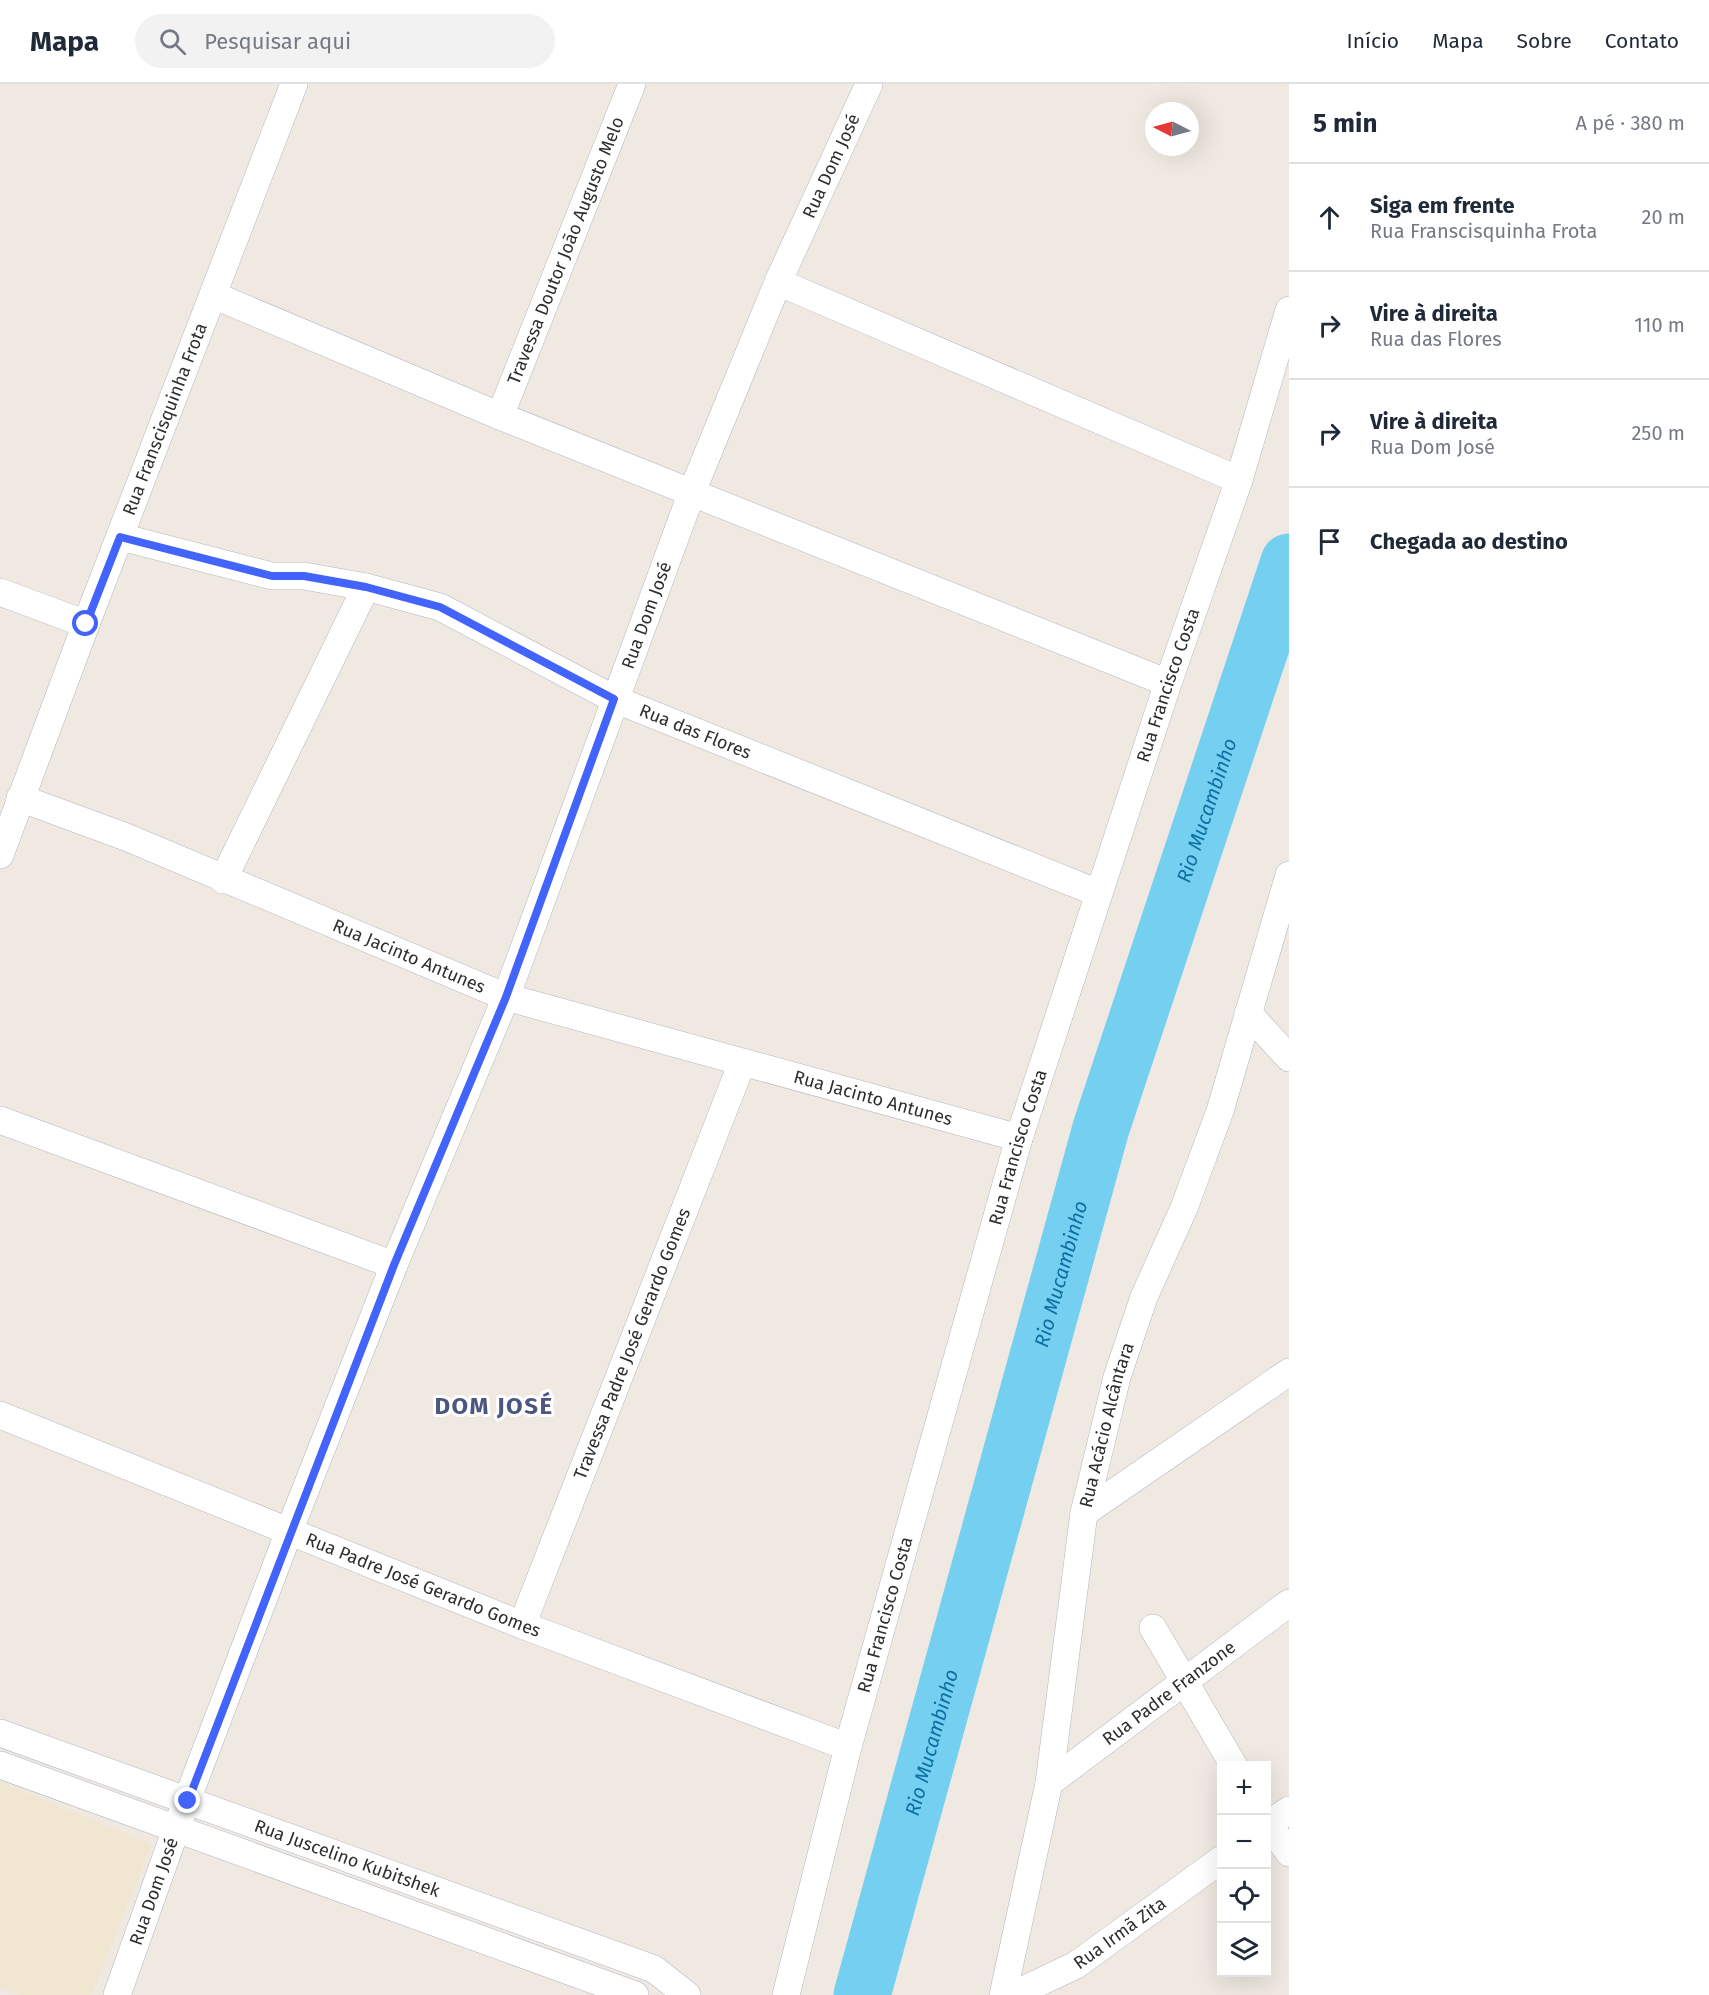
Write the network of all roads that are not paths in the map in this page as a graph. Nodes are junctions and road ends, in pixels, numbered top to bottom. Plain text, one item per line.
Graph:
1 (294, 84) edge
2 (632, 84) edge
3 (869, 84) edge
4 (778, 282) junction
5 (213, 295) junction
6 (1289, 310) edge
7 (500, 416) junction
8 (1239, 480) junction
9 (692, 492) junction
10 (120, 537) junction
11 (366, 587) junction
12 (0, 592) edge
13 (86, 624) junction
14 (1168, 683) junction
15 (614, 699) junction
16 (20, 798) junction
17 (0, 855) edge
18 (1289, 875) edge
19 (223, 880) junction
20 (1098, 893) junction
21 (506, 997) junction
22 (1248, 1013) junction
23 (1289, 1058) edge
24 (742, 1063) junction
25 (0, 1120) edge
26 (1019, 1138) junction
27 (394, 1265) junction
28 (1289, 1372) edge
29 (0, 1414) edge
30 (1084, 1514) junction
31 (290, 1529) junction
32 (1289, 1603) edge
33 (522, 1625) junction
34 (1154, 1628) dead end
35 (1184, 1680) junction
36 (0, 1733) edge
37 (848, 1747) junction
38 (1231, 1761) edge
39 (0, 1766) edge
40 (1049, 1783) junction
41 (188, 1801) junction
42 (1273, 1820) edge
43 (176, 1829) junction
44 (1289, 1853) edge
45 (1217, 1862) edge
46 (117, 1995) edge
47 (635, 1995) edge
48 (687, 1995) edge
49 (786, 1995) edge
50 (1003, 1995) edge
51 (1013, 1995) edge

1 - 5 street, Rua Franscisquinha Frota
2 - 7 street, Travessa Doutor João Augusto Melo
3 - 4 street, Rua Dom José
4 - 8 street
4 - 9 street, Rua Dom José
5 - 7 street
5 - 10 street, Rua Franscisquinha Frota
6 - 8 street, Rua Francisco Costa
7 - 9 street
8 - 14 street, Rua Francisco Costa
9 - 14 street
9 - 15 street, Rua Dom José
10 - 11 street, Rua das Flores
10 - 13 street, Rua Franscisquinha Frota
11 - 15 street, Rua das Flores
11 - 19 street
12 - 13 street
13 - 16 street, Rua Franscisquinha Frota
14 - 20 street, Rua Francisco Costa
15 - 20 street, Rua das Flores
15 - 21 street, Rua Dom José
16 - 17 street, Rua Franscisquinha Frota
16 - 19 street, Rua Jacinto Antunes
18 - 22 street, Rua Acácio Alcântara
19 - 21 street, Rua Jacinto Antunes
20 - 26 street, Rua Francisco Costa
21 - 24 street, Rua Jacinto Antunes
21 - 27 street, Rua Dom José
22 - 23 street
22 - 30 street, Rua Acácio Alcântara
24 - 26 street, Rua Jacinto Antunes
24 - 33 street, Travessa Padre José Gerardo Gomes
25 - 27 street
26 - 37 street, Rua Francisco Costa
27 - 31 street, Rua Dom José
28 - 30 street
29 - 31 street, Rua Padre José Gerardo Gomes
30 - 40 street, Rua Acácio Alcântara
31 - 33 street, Rua Padre José Gerardo Gomes
31 - 41 street, Rua Dom José
32 - 35 street, Rua Padre Franzone
33 - 37 street, Rua Padre José Gerardo Gomes
34 - 35 street
35 - 38 street
35 - 40 street, Rua Padre Franzone
36 - 41 street, Rua Juscelino Kubitshek
37 - 49 street, Rua Francisco Costa
39 - 43 street, Rua Juscelino Kubitshek
40 - 50 street, Rua Acácio Alcântara
41 - 43 street, Rua Dom José
41 - 48 street, Rua Juscelino Kubitshek
42 - 44 street
43 - 46 street, Rua Dom José
43 - 47 street, Rua Juscelino Kubitshek
45 - 51 street, Rua Irmã Zita

